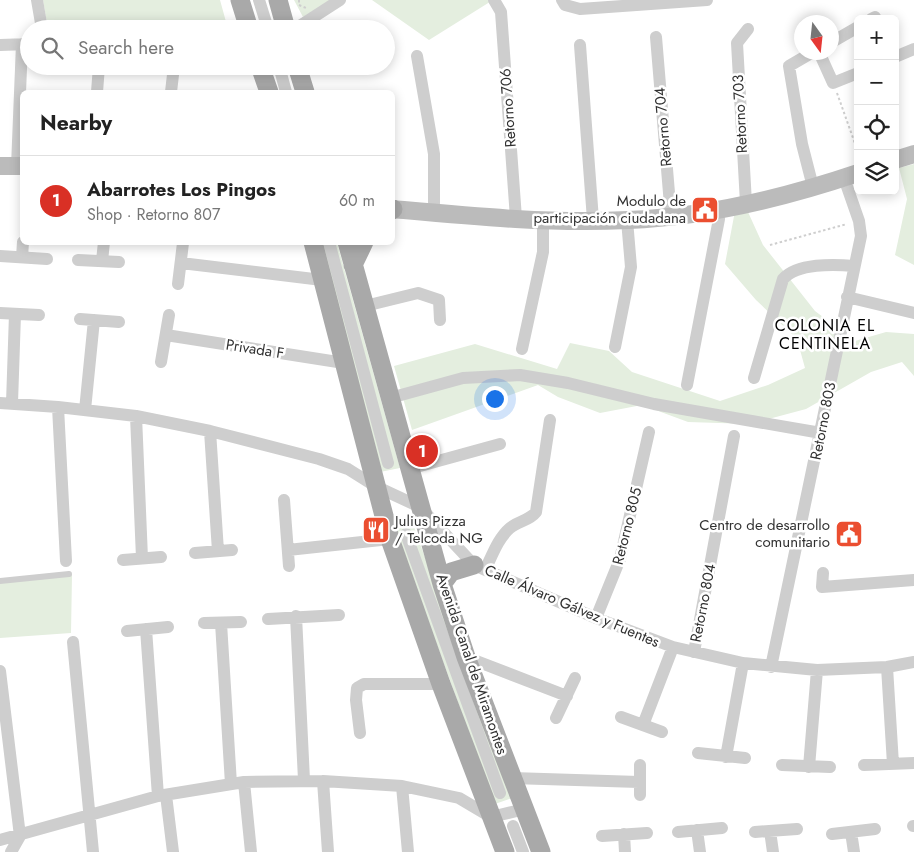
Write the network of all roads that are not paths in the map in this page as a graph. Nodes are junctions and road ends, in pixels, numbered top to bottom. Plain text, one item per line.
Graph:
1 (37, 0) edge
2 (240, 0) edge
3 (259, 0) edge
4 (278, 0) edge
5 (340, 0) edge
6 (494, 0) edge
7 (562, 0) edge
8 (707, 0) edge
9 (665, 1) edge
10 (40, 20) edge
11 (244, 20) edge
12 (265, 20) edge
13 (284, 20) edge
14 (309, 20) edge
15 (854, 28) edge
16 (748, 29) dead end
17 (656, 37) dead end
18 (839, 38) edge
19 (20, 44) edge
20 (580, 44) dead end
21 (0, 46) edge
22 (914, 49) edge
23 (899, 53) edge
24 (417, 56) dead end
25 (799, 60) edge
26 (823, 60) edge
27 (22, 75) edge
28 (98, 75) edge
29 (173, 75) edge
30 (263, 75) edge
31 (281, 75) edge
32 (300, 75) edge
33 (854, 75) edge
34 (20, 90) edge
35 (97, 90) edge
36 (171, 90) edge
37 (268, 90) edge
38 (285, 90) edge
39 (304, 90) edge
40 (20, 95) edge
41 (914, 154) edge
42 (899, 159) edge
43 (13, 166) edge
44 (851, 175) edge
45 (813, 187) junction
46 (746, 203) junction
47 (719, 208) junction
48 (395, 209) edge
49 (434, 213) junction
50 (671, 217) junction
51 (516, 218) junction
52 (543, 219) junction
53 (593, 220) junction
54 (627, 220) junction
55 (23, 245) edge
56 (104, 245) edge
57 (183, 245) edge
58 (314, 245) edge
59 (330, 245) edge
60 (348, 245) edge
61 (363, 245) edge
62 (0, 256) edge
63 (22, 257) junction
64 (47, 259) dead end
65 (78, 260) dead end
66 (102, 261) junction
67 (119, 262) dead end
68 (181, 263) junction
69 (353, 265) junction
70 (854, 266) junction
71 (322, 280) junction
72 (178, 284) dead end
73 (847, 297) junction
74 (365, 306) junction
75 (0, 313) edge
76 (914, 313) edge
77 (15, 314) junction
78 (169, 314) dead end
79 (39, 315) dead end
80 (80, 319) dead end
81 (94, 320) junction
82 (440, 320) dead end
83 (119, 322) dead end
84 (166, 335) junction
85 (614, 347) dead end
86 (522, 348) dead end
87 (161, 362) dead end
88 (344, 364) junction
89 (754, 378) dead end
90 (687, 385) dead end
91 (390, 398) junction
92 (6, 403) edge
93 (58, 407) junction
94 (85, 410) junction
95 (136, 416) junction
96 (550, 420) dead end
97 (210, 431) junction
98 (649, 432) dead end
99 (821, 433) junction
100 (734, 436) dead end
101 (500, 444) dead end
102 (388, 463) dead end
103 (410, 469) junction
104 (375, 486) junction
105 (284, 500) dead end
106 (420, 507) junction
107 (398, 536) junction
108 (232, 550) dead end
109 (288, 550) junction
110 (218, 551) junction
111 (194, 553) dead end
112 (161, 556) dead end
113 (142, 558) junction
114 (123, 560) dead end
115 (66, 561) dead end
116 (289, 566) dead end
117 (479, 567) junction
118 (823, 573) dead end
119 (69, 574) dead end
120 (914, 580) edge
121 (0, 581) edge
122 (442, 584) junction
123 (339, 615) dead end
124 (296, 616) junction
125 (596, 618) junction
126 (268, 619) dead end
127 (241, 622) dead end
128 (204, 623) dead end
129 (221, 623) junction
130 (168, 627) dead end
131 (146, 629) junction
132 (127, 631) dead end
133 (73, 642) dead end
134 (673, 647) junction
135 (694, 652) junction
136 (466, 657) junction
137 (743, 663) junction
138 (911, 664) edge
139 (771, 666) junction
140 (887, 667) junction
141 (818, 670) junction
142 (0, 671) edge
143 (575, 678) dead end
144 (441, 684) junction
145 (567, 696) junction
146 (621, 717) dead end
147 (556, 718) dead end
148 (643, 725) junction
149 (662, 732) dead end
150 (360, 733) dead end
151 (698, 753) dead end
152 (726, 756) junction
153 (745, 758) dead end
154 (914, 763) edge
155 (893, 764) junction
156 (640, 765) dead end
157 (782, 765) dead end
158 (809, 766) junction
159 (864, 766) dead end
160 (830, 767) dead end
161 (512, 778) junction
162 (304, 780) junction
163 (323, 781) junction
164 (238, 783) junction
165 (402, 786) junction
166 (500, 793) dead end
167 (162, 796) junction
168 (525, 809) junction
169 (88, 815) junction
170 (491, 817) junction
171 (513, 826) dead end
172 (722, 828) dead end
173 (797, 829) dead end
174 (875, 829) dead end
175 (697, 830) junction
176 (770, 831) junction
177 (678, 832) dead end
178 (755, 832) dead end
179 (851, 832) junction
180 (648, 833) dead end
181 (624, 834) junction
182 (832, 834) dead end
183 (20, 836) junction
184 (602, 836) dead end
185 (0, 840) edge
186 (11, 852) edge
187 (93, 852) edge
188 (173, 852) edge
189 (251, 852) edge
190 (328, 852) edge
191 (408, 852) edge
192 (504, 852) edge
193 (523, 852) edge
194 (541, 852) edge
195 (625, 852) edge
196 (700, 852) edge
197 (773, 852) edge
198 (854, 852) edge

1 - 10 street
2 - 11 main road
3 - 12 street
4 - 13 main road
5 - 14 street
6 - 51 street, Retorno 706
7 - 9 street
8 - 9 street
15 - 18 street
16 - 46 street, Retorno 703
17 - 50 street, Retorno 704
19 - 21 street
20 - 53 street
22 - 23 street
24 - 49 street
25 - 45 street
26 - 33 street
27 - 34 street
28 - 35 street
29 - 36 street
30 - 37 main road
31 - 38 street
32 - 39 main road
40 - 43 street
41 - 42 street
44 - 45 street
44 - 70 street, Retorno 803
45 - 46 street
46 - 47 street
47 - 50 street
47 - 90 street
48 - 49 street
49 - 51 street
50 - 54 street
51 - 52 street
52 - 53 street
52 - 86 street
53 - 54 street
54 - 85 street
55 - 63 street
56 - 66 street
57 - 68 street
58 - 71 main road
59 - 102 street
60 - 69 main road, Avenida Canal de Miramontes
61 - 69 main road
62 - 63 street
63 - 64 street
65 - 66 street
66 - 67 street
68 - 71 street
68 - 72 street
69 - 74 main road, Avenida Canal de Miramontes
70 - 73 street, Retorno 803
70 - 89 street
71 - 88 main road
73 - 76 street
73 - 99 street, Retorno 803
74 - 82 street
74 - 91 main road, Avenida Canal de Miramontes
75 - 77 street
77 - 79 street
77 - 92 street
78 - 84 street
80 - 81 street
81 - 83 street
81 - 94 street
84 - 87 street
84 - 88 street, Privada F
88 - 104 main road
91 - 99 street
91 - 103 main road, Avenida Canal de Miramontes
92 - 93 street, Calle Álvaro Gálvez y Fuentes
93 - 94 street, Calle Álvaro Gálvez y Fuentes
93 - 115 street
94 - 95 street, Calle Álvaro Gálvez y Fuentes
95 - 97 street, Calle Álvaro Gálvez y Fuentes
95 - 113 street
96 - 117 street
97 - 104 street, Calle Álvaro Gálvez y Fuentes
97 - 110 street
98 - 125 street, Retorno 805
99 - 139 street, Retorno 803
100 - 135 street, Retorno 804
101 - 103 street
103 - 106 main road, Avenida Canal de Miramontes
104 - 106 street, Calle Álvaro Gálvez y Fuentes
104 - 107 main road
105 - 109 street
106 - 117 street, Calle Álvaro Gálvez y Fuentes
106 - 122 main road, Avenida Canal de Miramontes
107 - 109 street
107 - 144 main road
107 - 166 street
108 - 110 street
109 - 116 street
110 - 111 street
112 - 113 street
113 - 114 street
117 - 122 main road
117 - 125 street, Calle Álvaro Gálvez y Fuentes
118 - 120 street
119 - 121 lane
122 - 136 main road, Avenida Canal de Miramontes
123 - 124 street
124 - 126 street
124 - 162 street
125 - 134 street, Calle Álvaro Gálvez y Fuentes
127 - 129 street
128 - 129 street
129 - 164 street
130 - 131 street
131 - 132 street
131 - 167 street
133 - 169 street
134 - 135 street, Calle Álvaro Gálvez y Fuentes
134 - 148 street
135 - 137 street, Calle Álvaro Gálvez y Fuentes
136 - 145 street
136 - 161 main road, Avenida Canal de Miramontes
137 - 139 street, Calle Álvaro Gálvez y Fuentes
137 - 152 street
138 - 140 street, Calle Álvaro Gálvez y Fuentes
139 - 141 street, Calle Álvaro Gálvez y Fuentes
140 - 141 street, Calle Álvaro Gálvez y Fuentes
140 - 155 street
141 - 158 street
142 - 183 street
143 - 145 street
144 - 150 street
144 - 170 main road
145 - 147 street
146 - 148 street
148 - 149 street
151 - 152 street
152 - 153 street
154 - 155 street
155 - 159 street
156 - 161 street
157 - 158 street
158 - 160 street
161 - 168 main road, Avenida Canal de Miramontes
162 - 163 street
162 - 164 street
163 - 165 street
163 - 190 street
164 - 167 street
164 - 189 street
165 - 170 street
165 - 191 street
167 - 169 street
167 - 188 street
168 - 170 street
168 - 194 main road, Avenida Canal de Miramontes
169 - 183 street
169 - 187 street
170 - 192 main road
171 - 193 street
172 - 175 street
173 - 176 street
174 - 179 street
175 - 177 street
175 - 196 street
176 - 178 street
176 - 197 street
179 - 182 street
179 - 198 street
180 - 181 street
181 - 184 street
181 - 195 street
183 - 185 street
183 - 186 street

